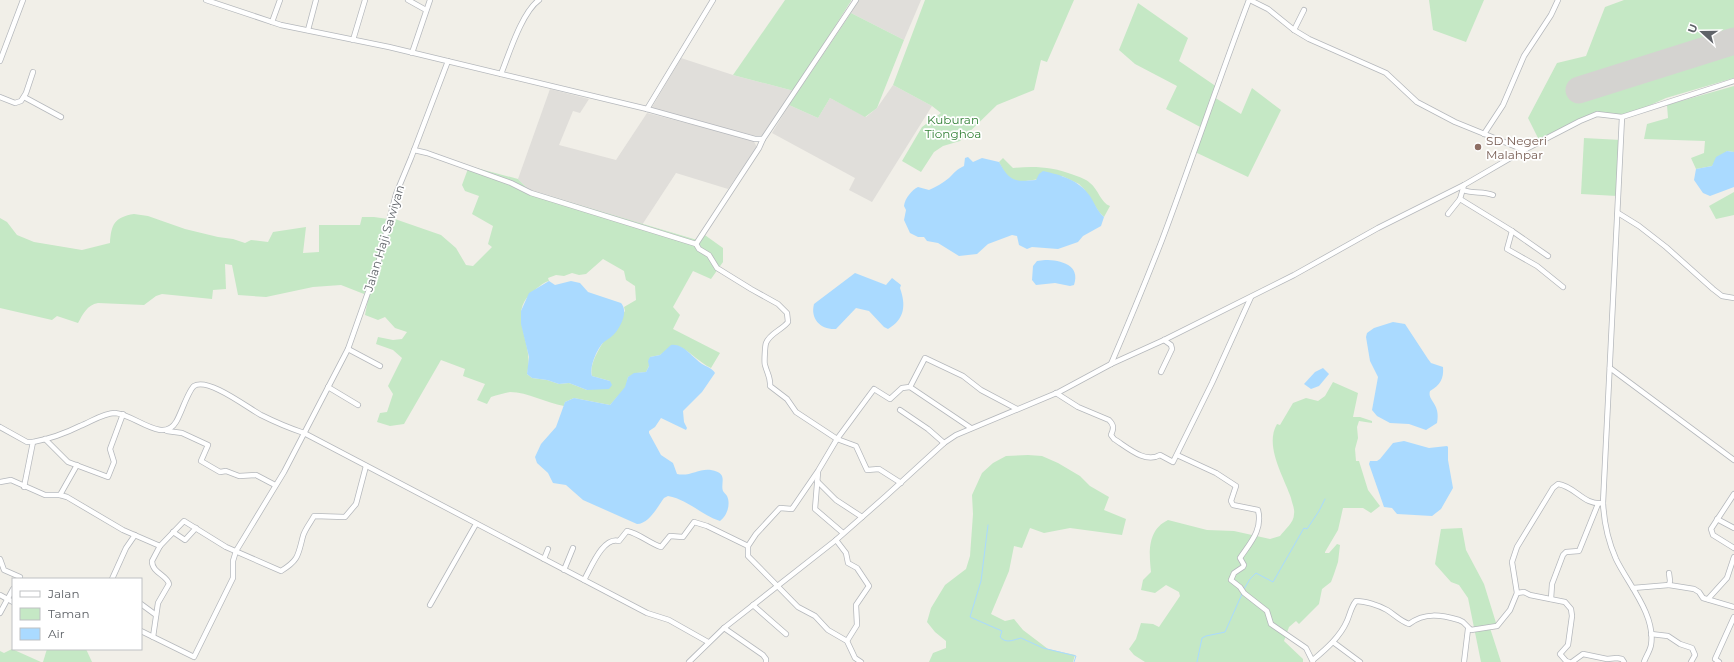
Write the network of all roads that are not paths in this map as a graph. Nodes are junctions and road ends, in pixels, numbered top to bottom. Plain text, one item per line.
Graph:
1 (23, 0) edge
2 (206, 0) edge
3 (280, 0) edge
4 (316, 0) edge
5 (365, 0) edge
6 (408, 0) edge
7 (430, 0) edge
8 (539, 0) edge
9 (713, 0) edge
10 (856, 0) edge
11 (1250, 0) edge
12 (1558, 0) edge
13 (426, 10) junction
14 (1304, 10) dead end
15 (272, 22) junction
16 (308, 30) junction
17 (1294, 30) junction
18 (353, 40) junction
19 (412, 53) junction
20 (0, 61) edge
21 (448, 61) junction
22 (33, 72) dead end
23 (501, 74) junction
24 (1734, 81) edge
25 (24, 96) junction
26 (0, 97) edge
27 (647, 110) junction
28 (61, 117) dead end
29 (1622, 117) junction
30 (1484, 134) junction
31 (763, 139) junction
32 (1526, 149) junction
33 (414, 150) junction
34 (1464, 187) junction
35 (1493, 195) dead end
36 (1460, 199) junction
37 (1618, 213) junction
38 (1448, 214) dead end
39 (1512, 231) junction
40 (696, 244) junction
41 (1548, 256) dead end
42 (1563, 287) dead end
43 (1251, 297) junction
44 (1734, 298) edge
45 (1164, 340) junction
46 (348, 349) junction
47 (1112, 364) junction
48 (380, 366) dead end
49 (1610, 368) junction
50 (1161, 372) dead end
51 (328, 387) junction
52 (910, 387) junction
53 (1056, 393) junction
54 (358, 405) dead end
55 (1017, 409) junction
56 (900, 410) dead end
57 (123, 414) junction
58 (0, 427) edge
59 (971, 428) junction
60 (165, 430) junction
61 (304, 434) junction
62 (45, 439) junction
63 (837, 439) junction
64 (33, 442) junction
65 (944, 443) junction
66 (1177, 455) junction
67 (1734, 460) edge
68 (77, 465) junction
69 (366, 466) junction
70 (818, 471) junction
71 (817, 481) junction
72 (0, 482) edge
73 (901, 483) junction
74 (275, 485) junction
75 (24, 487) junction
76 (1734, 494) edge
77 (60, 495) junction
78 (1600, 503) junction
79 (862, 517) junction
80 (1717, 519) junction
81 (476, 524) junction
82 (196, 528) junction
83 (1734, 528) edge
84 (173, 532) junction
85 (843, 533) junction
86 (135, 535) junction
87 (836, 540) junction
88 (160, 546) junction
89 (748, 546) junction
90 (573, 548) dead end
91 (1734, 548) edge
92 (548, 549) dead end
93 (236, 551) junction
94 (0, 558) edge
95 (1734, 558) edge
96 (544, 559) junction
97 (564, 570) junction
98 (1669, 573) dead end
99 (115, 574) junction
100 (19, 578) edge
101 (113, 578) edge
102 (117, 578) edge
103 (584, 580) junction
104 (1669, 585) junction
105 (777, 586) junction
106 (1633, 588) junction
107 (12, 591) edge
108 (1517, 593) junction
109 (0, 595) edge
110 (1551, 599) junction
111 (1708, 599) junction
112 (7, 600) junction
113 (12, 602) edge
114 (142, 605) edge
115 (430, 605) dead end
116 (753, 605) junction
117 (1734, 607) edge
118 (0, 613) edge
119 (156, 614) junction
120 (1734, 617) edge
121 (724, 628) junction
122 (1468, 629) junction
123 (142, 632) edge
124 (786, 634) dead end
125 (1651, 634) junction
126 (153, 637) junction
127 (847, 641) junction
128 (708, 642) junction
129 (1333, 642) junction
130 (1313, 661) edge
131 (689, 662) edge
132 (766, 662) edge
133 (861, 662) edge
134 (1360, 662) edge
135 (1464, 662) edge
136 (1570, 662) edge
137 (1624, 662) edge
138 (1644, 662) edge
139 (1691, 662) edge
140 (1719, 662) edge

1 - 20 street
2 - 15 street
3 - 15 street
4 - 16 street
5 - 18 street
6 - 13 street
7 - 13 street
8 - 23 street
9 - 27 street
10 - 31 street
11 - 17 street
11 - 47 street
12 - 30 street
13 - 19 street
14 - 17 street
15 - 16 street
16 - 18 street
17 - 30 street
18 - 19 street
19 - 21 street
21 - 23 street
21 - 33 street, Jalan Haji Sawiyan
22 - 25 street
23 - 27 street
24 - 29 street
25 - 26 street
25 - 28 street
27 - 31 street
29 - 32 street
29 - 37 street
30 - 32 street
31 - 40 street
32 - 34 street
33 - 40 street
33 - 46 street, Jalan Haji Sawiyan
34 - 35 street
34 - 36 street
34 - 43 street
36 - 38 street
36 - 39 street
37 - 44 street
37 - 49 street
39 - 41 street
39 - 42 street
40 - 63 street
43 - 45 street
43 - 66 street
45 - 47 street
45 - 50 street
46 - 48 street
46 - 51 street, Jalan Haji Sawiyan
47 - 53 street
49 - 67 street
49 - 78 street
51 - 54 street
51 - 61 street, Jalan Haji Sawiyan
52 - 55 street
52 - 59 street
52 - 63 street
53 - 55 street
53 - 66 street
55 - 59 street
56 - 65 street
57 - 60 street
57 - 62 street
57 - 68 street
58 - 64 street
59 - 65 street
60 - 61 street
60 - 74 street
61 - 69 street
61 - 74 street, Jalan Haji Sawiyan
62 - 64 street
62 - 68 street
63 - 70 street
63 - 73 street
64 - 75 street
65 - 73 street
66 - 130 street
68 - 77 street
69 - 81 street
69 - 93 street
70 - 71 street
70 - 89 street
71 - 79 street
71 - 85 street
72 - 75 street
73 - 79 street
74 - 93 street, Jalan Haji Sawiyan
75 - 77 street
76 - 80 street
77 - 86 street
78 - 106 street
78 - 108 street
78 - 110 street
79 - 85 street
80 - 83 street
80 - 91 street
81 - 96 street
81 - 115 street
82 - 84 street
82 - 84 street
82 - 93 street
84 - 88 street
85 - 87 street
86 - 88 street
86 - 99 street
87 - 105 street
87 - 127 street
88 - 119 street
89 - 103 street
89 - 105 street
90 - 97 street
92 - 96 street
93 - 126 street
94 - 100 street
95 - 111 street
96 - 97 street
97 - 103 street
98 - 104 street
99 - 101 street
99 - 102 street
103 - 128 street
104 - 106 street
104 - 111 street
105 - 116 street
105 - 127 street
106 - 125 street
107 - 112 street
108 - 110 street
108 - 122 street
109 - 112 street
110 - 136 street
111 - 117 street
112 - 113 street
112 - 118 street
114 - 119 street
116 - 121 street
116 - 124 street
119 - 126 street
120 - 140 street
121 - 128 street
121 - 132 street
122 - 129 street
122 - 135 street
123 - 126 street
125 - 138 street
125 - 139 street
127 - 133 street
128 - 131 street
129 - 130 street
129 - 134 street
136 - 137 street

